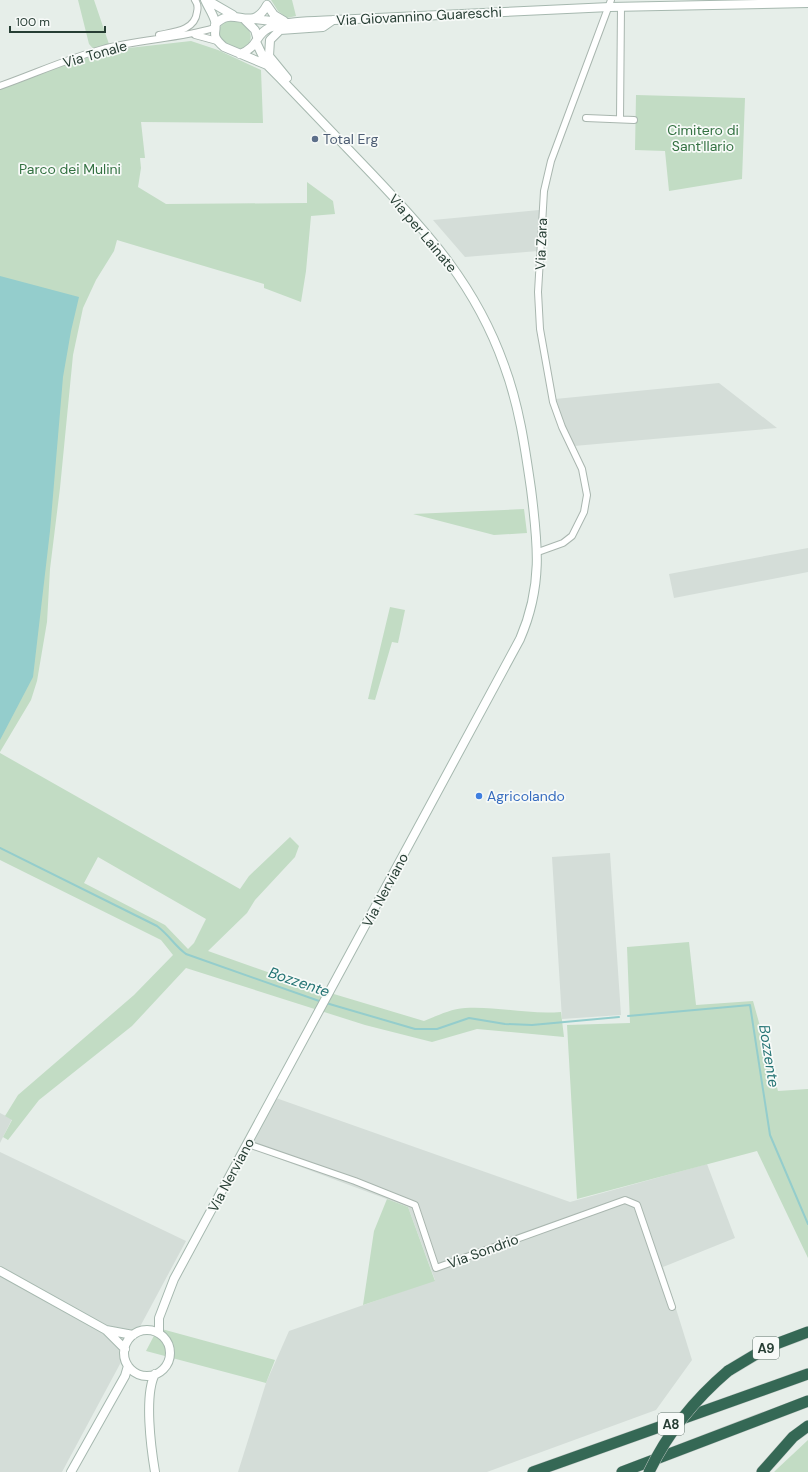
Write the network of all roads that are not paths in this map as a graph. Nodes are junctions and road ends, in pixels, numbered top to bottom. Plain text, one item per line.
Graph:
1 (195, 0) edge
2 (206, 0) edge
3 (793, 2) edge
4 (808, 3) edge
5 (610, 4) edge
6 (268, 5) edge
7 (621, 7) junction
8 (241, 18) junction
9 (254, 19) junction
10 (334, 20) junction
11 (285, 22) junction
12 (294, 23) junction
13 (269, 25) junction
14 (214, 26) junction
15 (193, 35) junction
16 (257, 39) junction
17 (150, 40) junction
18 (217, 41) junction
19 (240, 54) junction
20 (267, 65) junction
21 (0, 86) edge
22 (586, 118) dead end
23 (620, 119) junction
24 (634, 120) dead end
25 (321, 121) junction
26 (533, 508) joint
27 (538, 552) junction
28 (248, 1144) junction
29 (0, 1271) edge
30 (672, 1307) dead end
31 (160, 1318) junction
32 (106, 1330) junction
33 (146, 1330) junction
34 (808, 1332) edge
35 (159, 1333) junction
36 (133, 1336) junction
37 (125, 1349) junction
38 (128, 1366) junction
39 (140, 1374) junction
40 (155, 1374) junction
41 (808, 1374) edge
42 (120, 1382) junction
43 (150, 1394) junction
44 (808, 1401) edge
45 (808, 1426) edge
46 (70, 1472) edge
47 (155, 1472) edge
48 (533, 1472) edge
49 (622, 1472) edge
50 (649, 1472) edge
51 (762, 1472) edge

1 - 17 street
2 - 8 street
2 - 14 street
3 - 4 street, Via Giovannino Guareschi
3 - 7 street, Via Giovannino Guareschi
5 - 7 street, Via Giovannino Guareschi
5 - 10 street, Via Giovannino Guareschi
5 - 27 street, Via Zara
6 - 9 street
6 - 11 street
6 - 13 street
7 - 23 street
8 - 9 street
8 - 14 street
8 - 16 street
9 - 13 street
10 - 12 street, Via Giovannino Guareschi
10 - 25 street
11 - 12 street
11 - 13 street
12 - 13 street
13 - 16 street
14 - 15 street
14 - 18 street
15 - 17 street, Via Tonale
15 - 18 street
16 - 19 street
16 - 20 street, Via per Lainate
17 - 21 street, Via Tonale
18 - 19 street
19 - 20 street, Via per Lainate
20 - 25 street, Via per Lainate
22 - 23 street
23 - 24 street
25 - 26 street, Via per Lainate
26 - 27 street, Via Nerviano
27 - 28 street, Via Nerviano
28 - 30 street, Via Sondrio
28 - 31 street, Via Nerviano
29 - 32 street
31 - 33 street
31 - 35 street, Via Nerviano
32 - 36 street
32 - 37 street
33 - 35 street
33 - 36 street
34 - 50 highway, A9, bridge
35 - 40 street
36 - 37 street
37 - 38 street
38 - 39 street
38 - 42 street
39 - 40 street
39 - 42 street
39 - 43 street
40 - 43 street
41 - 48 highway, A8
42 - 46 street
43 - 47 street
44 - 49 highway, A8
45 - 51 highway

